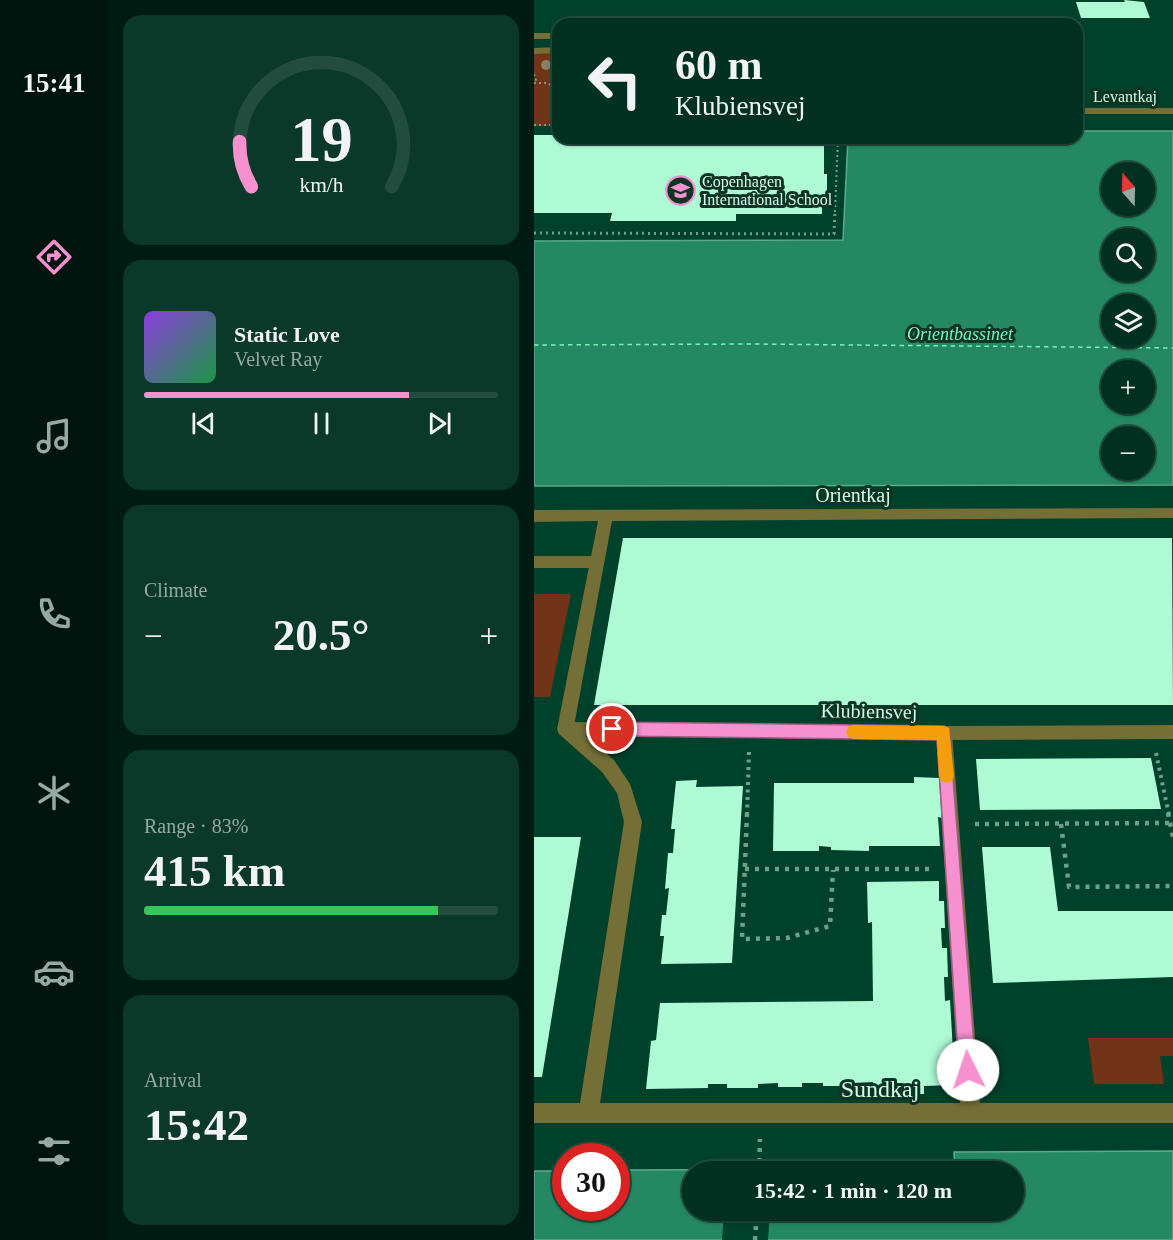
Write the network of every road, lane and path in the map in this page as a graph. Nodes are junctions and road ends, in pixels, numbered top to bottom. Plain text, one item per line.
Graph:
1 (534, 36) edge
2 (552, 36) edge
3 (552, 50) edge
4 (534, 51) edge
5 (534, 74) edge
6 (536, 83) edge
7 (552, 87) edge
8 (1083, 111) edge
9 (1173, 111) edge
10 (552, 125) edge
11 (534, 126) edge
12 (838, 144) edge
13 (534, 233) edge
14 (1173, 513) edge
15 (606, 515) junction
16 (534, 516) edge
17 (534, 562) edge
18 (597, 562) junction
19 (565, 729) junction
20 (750, 730) junction
21 (1152, 732) junction
22 (1173, 732) edge
23 (944, 733) junction
24 (1170, 823) junction
25 (950, 824) junction
26 (1061, 824) junction
27 (1173, 837) edge
28 (745, 869) junction
29 (953, 869) junction
30 (833, 870) junction
31 (1173, 886) edge
32 (534, 1113) edge
33 (588, 1113) junction
34 (1173, 1113) edge
35 (762, 1114) junction
36 (971, 1114) junction
37 (760, 1161) edge
38 (756, 1221) edge
39 (755, 1240) edge

1 - 2 street
3 - 4 street
5 - 6 path
6 - 7 path
8 - 9 street, Levantkaj
10 - 11 path
12 - 13 path
14 - 15 street, Orientkaj
15 - 16 street, Orientkaj
15 - 18 street
17 - 18 street
18 - 19 street
19 - 20 street, Klubiensvej
19 - 33 street
20 - 23 street, Klubiensvej
20 - 28 path
21 - 22 street, Klubiensvej
21 - 23 street, Klubiensvej
21 - 24 path
23 - 25 street
24 - 26 path
24 - 27 path
25 - 26 path
25 - 29 street
26 - 31 path
28 - 30 path
28 - 30 path
29 - 30 path
29 - 36 street
32 - 33 street, Sundkaj
33 - 35 street, Sundkaj
34 - 36 street, Sundkaj
35 - 36 street, Sundkaj
35 - 37 path
38 - 39 path

